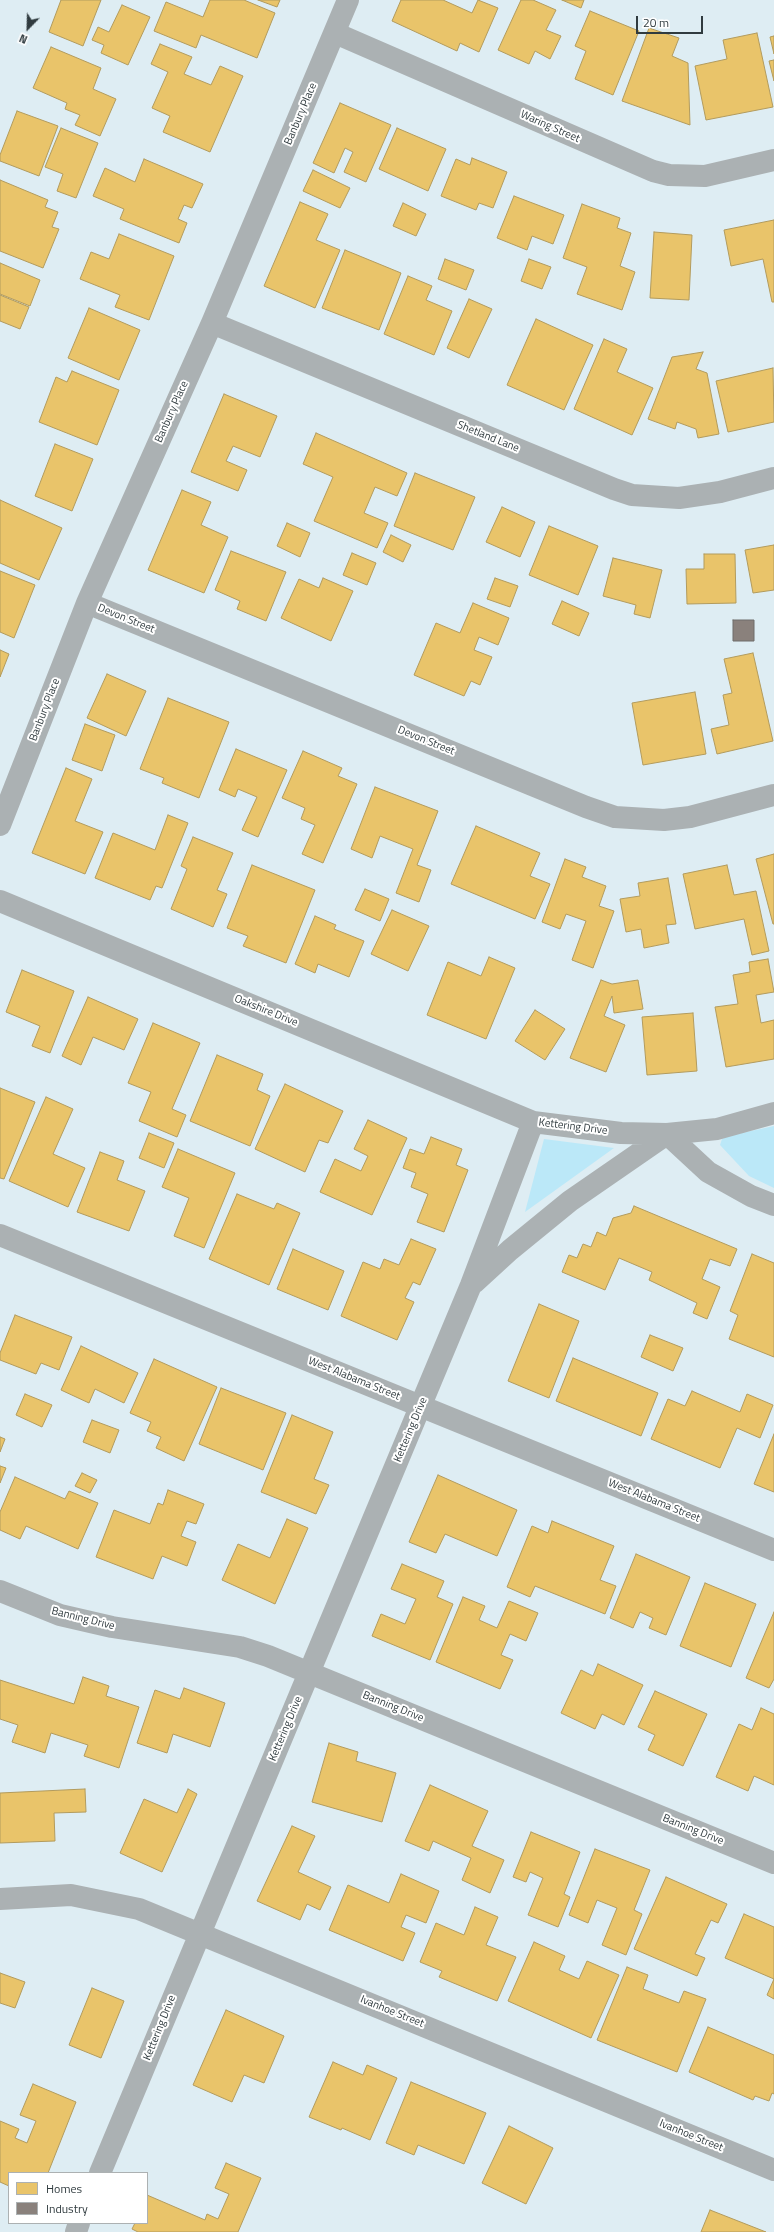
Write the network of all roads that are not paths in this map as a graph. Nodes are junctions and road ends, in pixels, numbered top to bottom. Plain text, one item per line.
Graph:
1 (348, 0) edge
2 (334, 33) junction
3 (774, 160) edge
4 (212, 323) junction
5 (774, 478) edge
6 (87, 603) junction
7 (774, 795) edge
8 (0, 825) edge
9 (0, 901) edge
10 (774, 1113) edge
11 (533, 1122) junction
12 (667, 1134) junction
13 (774, 1205) edge
14 (0, 1235) edge
15 (471, 1285) junction
16 (421, 1406) junction
17 (774, 1550) edge
18 (0, 1591) edge
19 (310, 1673) junction
20 (774, 1863) edge
21 (0, 1899) edge
22 (200, 1933) junction
23 (774, 2170) edge
24 (100, 2172) edge

1 - 2 street, Banbury Place
2 - 3 street, Waring Street
2 - 4 street, Banbury Place
4 - 5 street, Shetland Lane
4 - 6 street, Banbury Place
6 - 7 street, Devon Street
6 - 8 street, Banbury Place
9 - 11 street, Oakshire Drive
10 - 12 street, Kettering Drive
11 - 12 street, Kettering Drive
11 - 15 street, Kettering Drive
12 - 13 street
12 - 15 street, Kettering Drive
14 - 16 street, West Alabama Street
15 - 16 street, Kettering Drive
16 - 17 street, West Alabama Street
16 - 19 street, Kettering Drive
18 - 19 street, Banning Drive
19 - 20 street, Banning Drive
19 - 22 street, Kettering Drive
21 - 22 street, Ivanhoe Street
22 - 23 street, Ivanhoe Street
22 - 24 street, Kettering Drive

